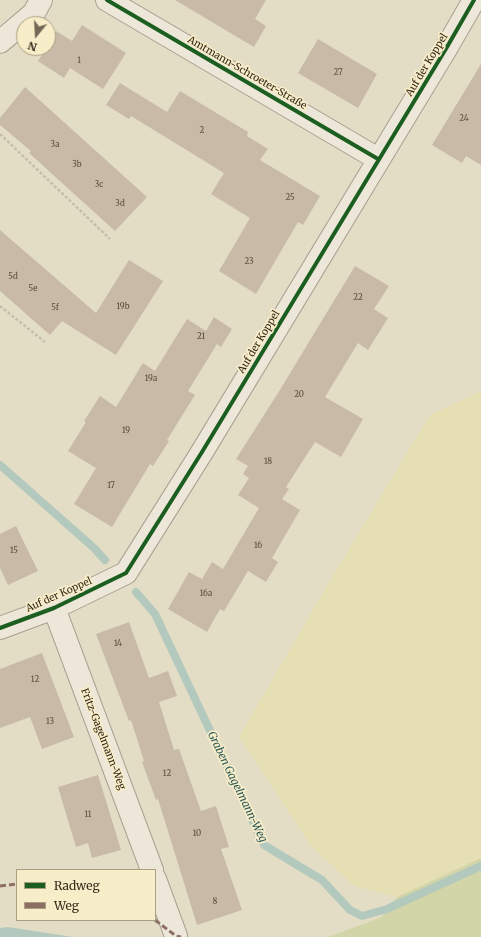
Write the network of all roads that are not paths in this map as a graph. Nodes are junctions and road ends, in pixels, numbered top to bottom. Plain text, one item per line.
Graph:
1 (41, 0) edge
2 (107, 0) edge
3 (474, 0) edge
4 (0, 42) edge
5 (378, 159) junction
6 (54, 608) junction
7 (0, 628) edge
8 (152, 869) edge
9 (156, 882) edge
10 (176, 936) dead end

1 - 4 street
2 - 5 street, Amtmann-Schroeter-Straße
3 - 5 street, Auf der Koppel
5 - 6 street, Auf der Koppel
6 - 7 street, Auf der Koppel
6 - 8 street, Fritz-Gagelmann-Weg
9 - 10 street

